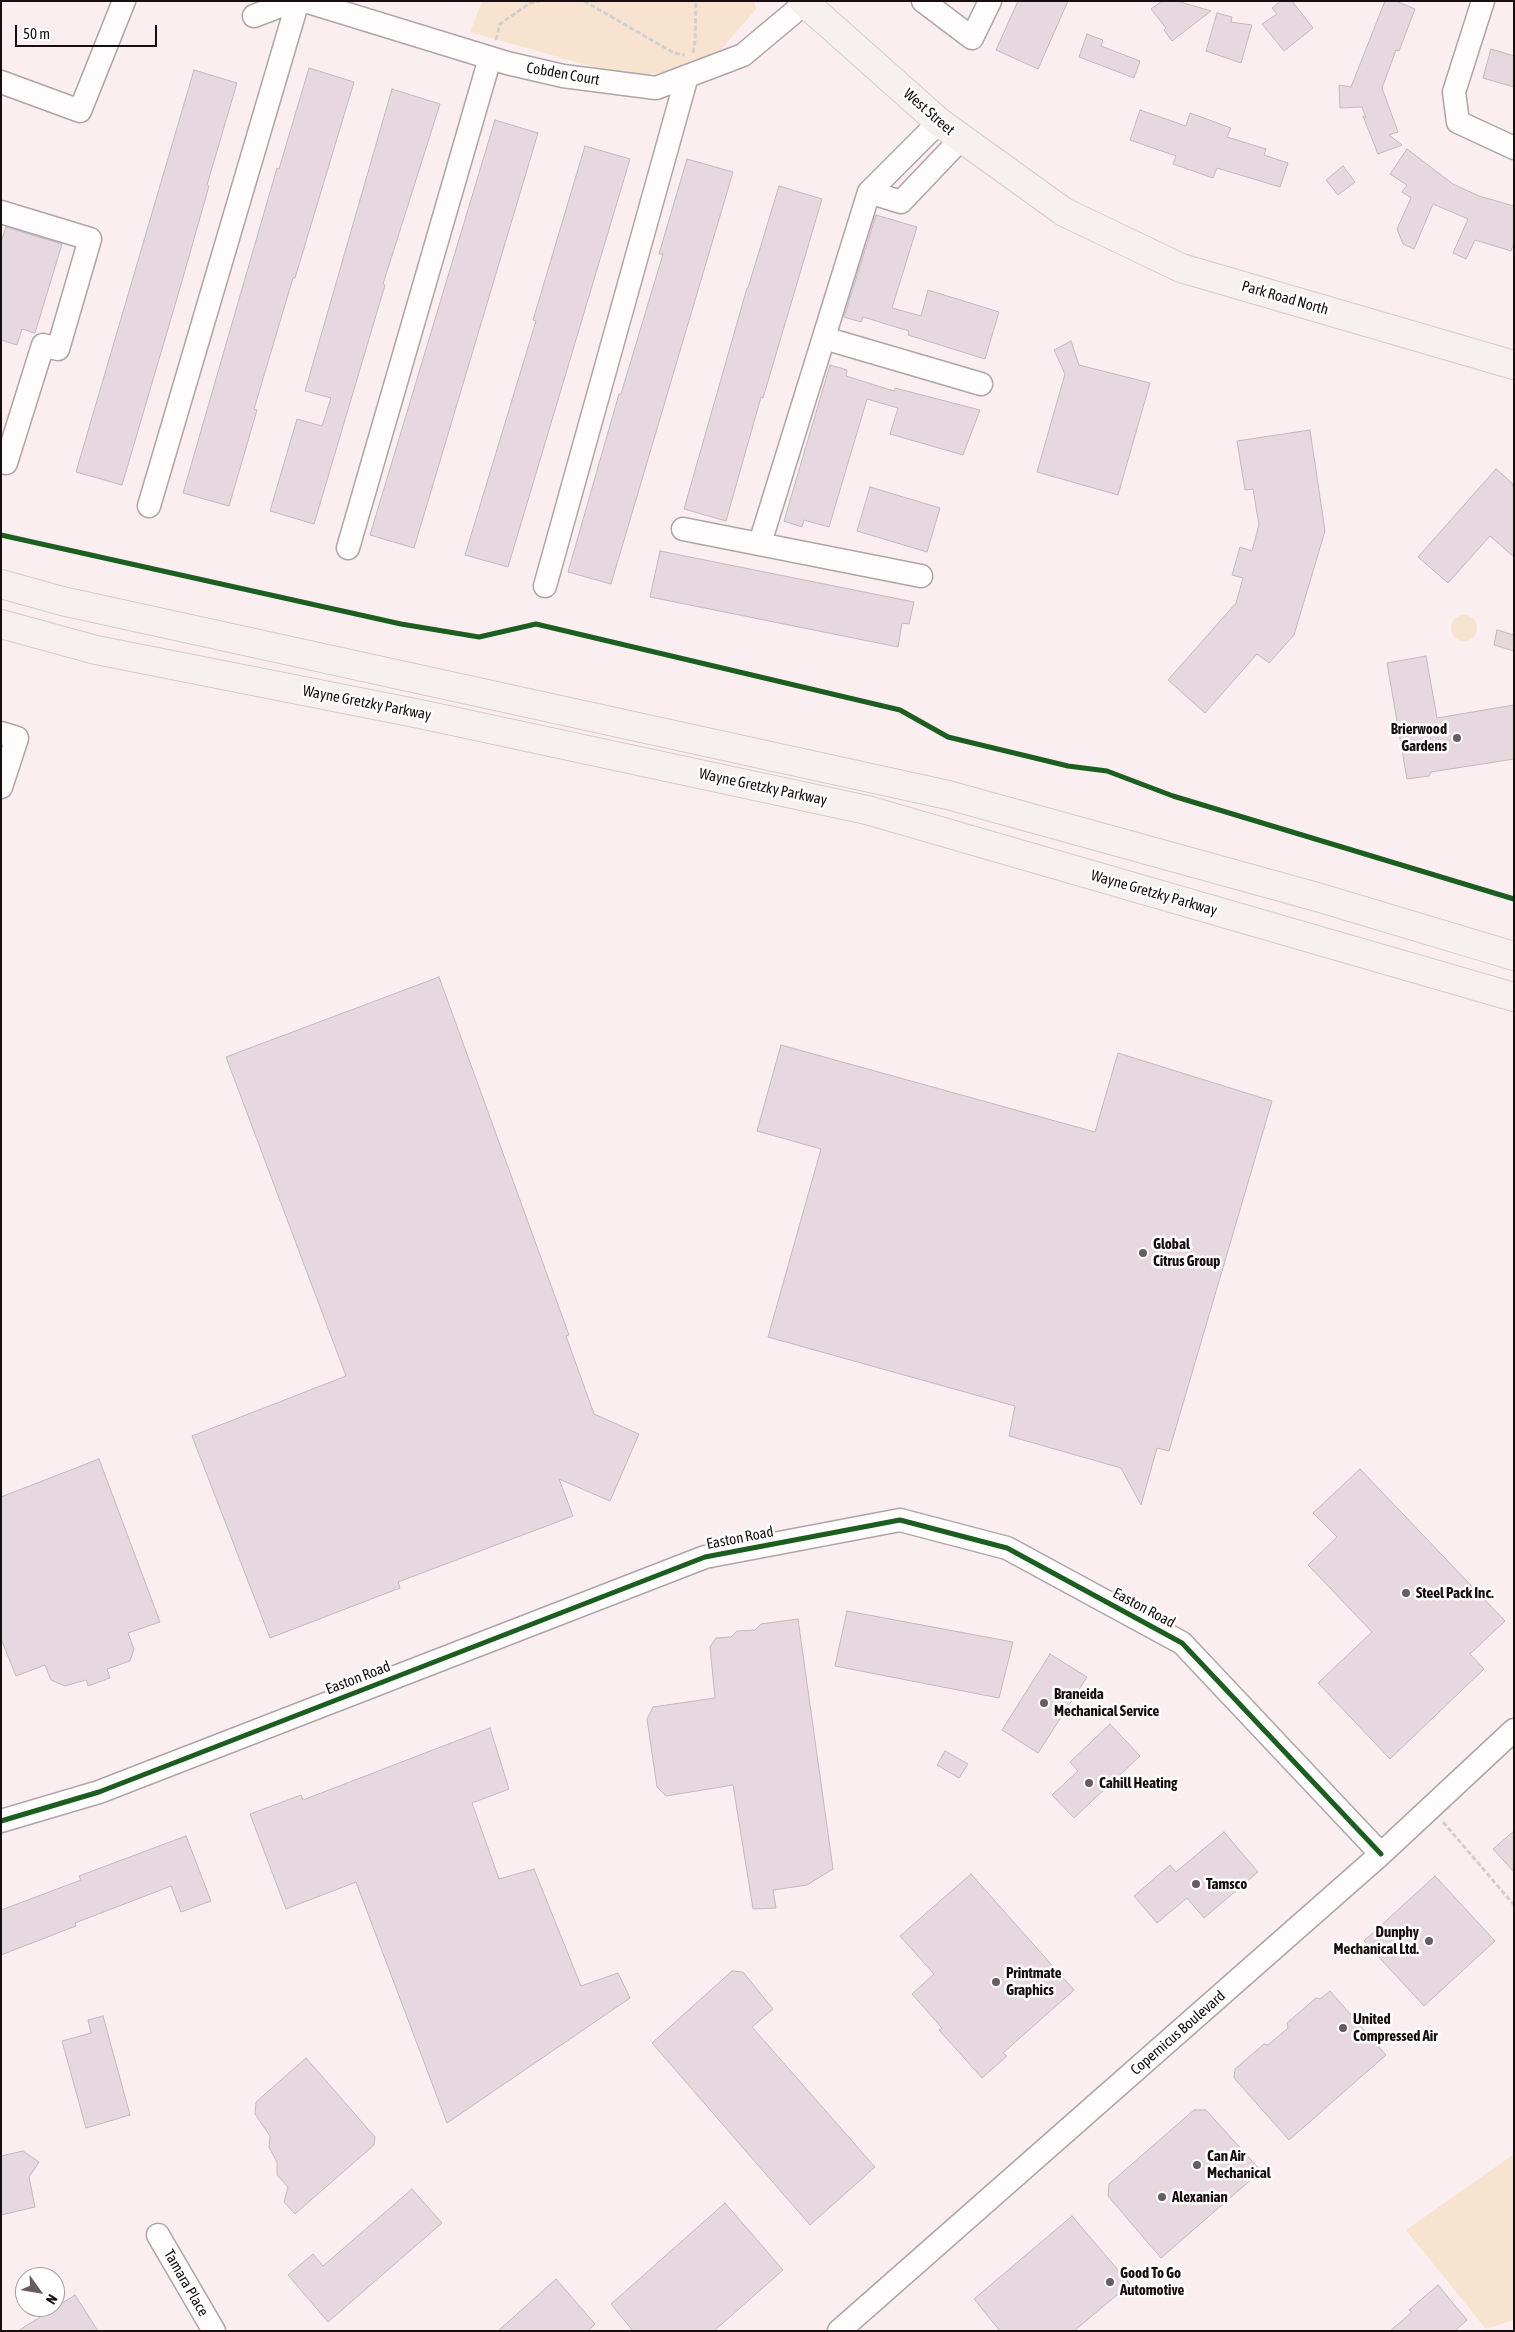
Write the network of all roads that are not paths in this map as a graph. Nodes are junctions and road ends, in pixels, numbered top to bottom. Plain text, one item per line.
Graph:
1 (124, 1) edge
2 (293, 1) edge
3 (298, 1) edge
4 (305, 1) edge
5 (923, 1) edge
6 (990, 1) edge
7 (1483, 1) edge
8 (804, 2) edge
9 (254, 16) dead end
10 (490, 58) junction
11 (687, 76) junction
12 (1, 82) edge
13 (939, 122) junction
14 (961, 139) junction
15 (1514, 148) edge
16 (869, 192) junction
17 (1, 212) edge
18 (1064, 212) joint
19 (824, 338) junction
20 (1514, 365) edge
21 (981, 384) dead end
22 (1, 462) edge
23 (149, 506) dead end
24 (684, 529) dead end
25 (760, 543) junction
26 (348, 548) dead end
27 (920, 576) dead end
28 (1, 584) edge
29 (545, 586) dead end
30 (1, 624) edge
31 (1, 733) edge
32 (1, 787) edge
33 (1514, 956) edge
34 (1514, 997) edge
35 (1514, 1730) edge
36 (1, 1821) edge
37 (1381, 1854) junction
38 (158, 2235) dead end
39 (214, 2331) edge
40 (839, 2331) edge

1 - 12 street
2 - 9 street
3 - 23 street
4 - 10 street, Cobden Court
5 - 6 street
7 - 15 street
8 - 11 street, Cobden Court
8 - 13 main road, West Street
10 - 11 street, Cobden Court
10 - 26 street
11 - 29 street
13 - 14 main road, West Street
13 - 16 street
14 - 16 street
14 - 18 main road, West Street
16 - 19 street
17 - 22 street
18 - 20 main road, Park Road North
19 - 21 street
19 - 25 street
24 - 25 street
25 - 27 street
28 - 33 main road
30 - 34 main road, Wayne Gretzky Parkway
31 - 32 street
35 - 37 street, Copernicus Boulevard
36 - 37 street, Easton Road
37 - 40 street, Copernicus Boulevard
38 - 39 street, Tamara Place

